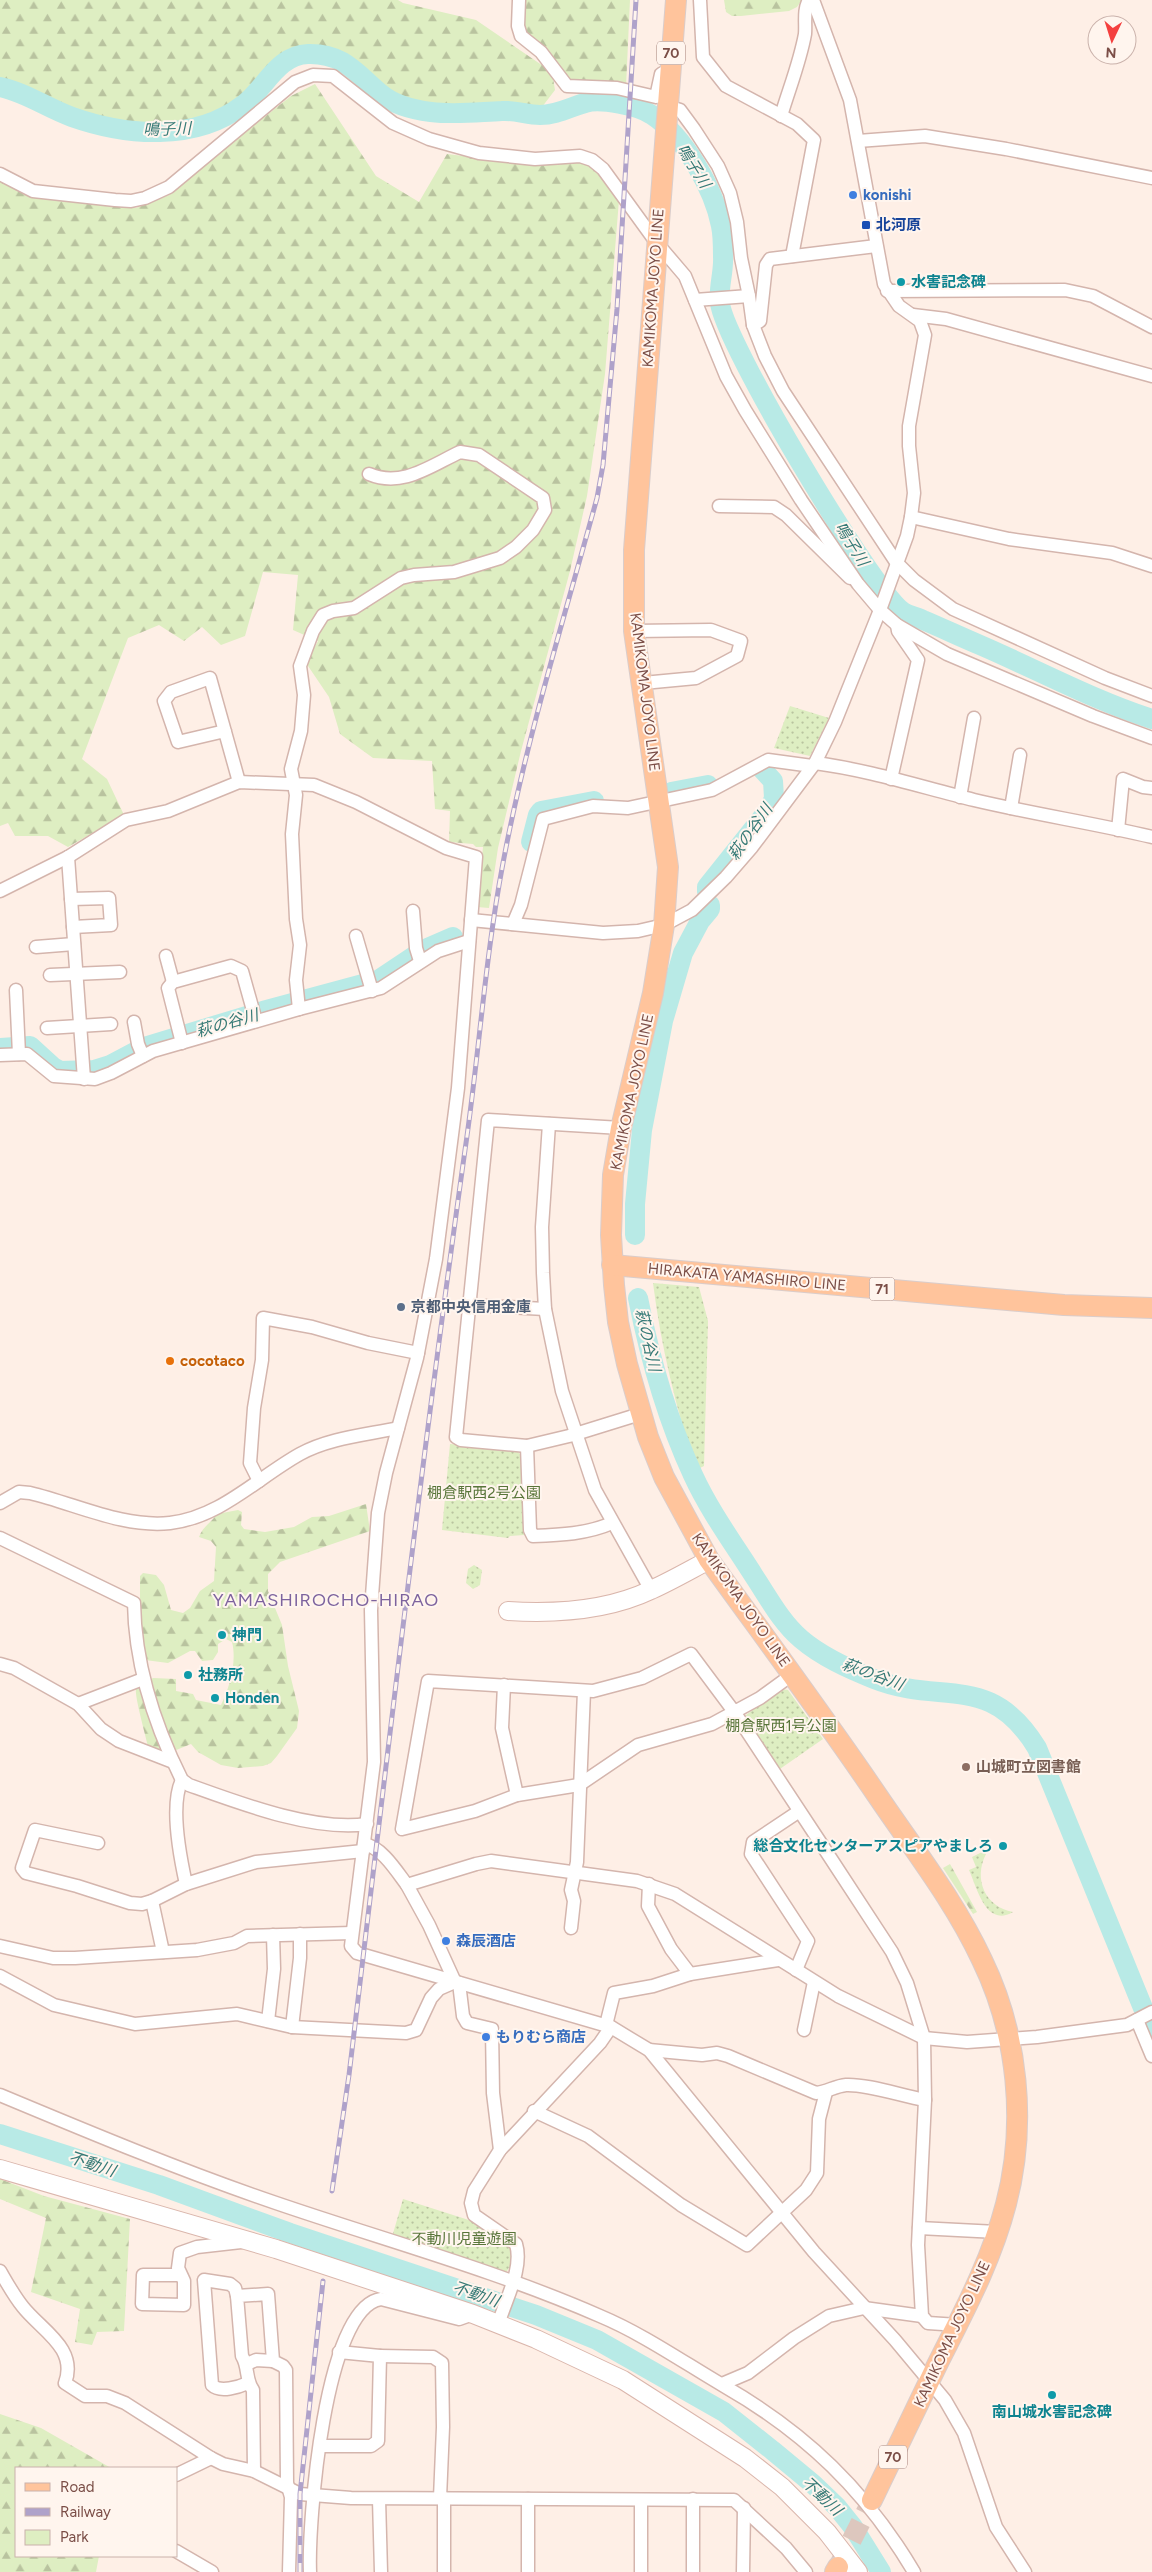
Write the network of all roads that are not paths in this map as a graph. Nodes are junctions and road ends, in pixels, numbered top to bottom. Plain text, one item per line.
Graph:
1 (518, 0) edge
2 (676, 0) edge
3 (700, 0) edge
4 (809, 0) edge
5 (813, 0) edge
6 (670, 68) junction
7 (667, 106) junction
8 (781, 116) junction
9 (858, 141) junction
10 (0, 174) edge
11 (1152, 178) edge
12 (656, 242) junction
13 (876, 246) junction
14 (792, 256) junction
15 (887, 291) junction
16 (746, 296) junction
17 (699, 300) junction
18 (913, 314) junction
19 (753, 325) junction
20 (1152, 327) edge
21 (1152, 376) edge
22 (369, 474) dead end
23 (719, 506) dead end
24 (911, 517) junction
25 (895, 566) junction
26 (1152, 566) edge
27 (858, 584) junction
28 (881, 606) junction
29 (897, 624) junction
30 (634, 630) junction
31 (643, 683) junction
32 (1152, 696) edge
33 (974, 718) dead end
34 (225, 731) junction
35 (1152, 738) edge
36 (1020, 755) dead end
37 (814, 764) junction
38 (891, 779) junction
39 (239, 782) junction
40 (294, 783) junction
41 (1152, 788) edge
42 (960, 797) junction
43 (660, 802) junction
44 (1011, 808) junction
45 (1118, 830) junction
46 (1152, 836) edge
47 (68, 857) junction
48 (0, 891) edge
49 (71, 899) junction
50 (413, 911) dead end
51 (471, 920) junction
52 (513, 924) junction
53 (664, 925) junction
54 (73, 927) junction
55 (356, 936) dead end
56 (469, 941) junction
57 (74, 944) junction
58 (36, 947) dead end
59 (166, 956) dead end
60 (419, 956) junction
61 (120, 972) dead end
62 (76, 974) junction
63 (50, 976) dead end
64 (173, 982) junction
65 (370, 986) junction
66 (16, 990) dead end
67 (299, 1004) junction
68 (255, 1017) junction
69 (134, 1022) dead end
70 (111, 1024) dead end
71 (80, 1026) junction
72 (47, 1028) dead end
73 (181, 1038) junction
74 (18, 1049) junction
75 (141, 1052) junction
76 (0, 1055) edge
77 (83, 1074) junction
78 (549, 1124) junction
79 (621, 1128) junction
80 (612, 1266) junction
81 (470, 1305) junction
82 (545, 1308) junction
83 (1152, 1308) edge
84 (418, 1353) junction
85 (640, 1414) junction
86 (398, 1428) junction
87 (575, 1433) junction
88 (527, 1446) junction
89 (259, 1481) junction
90 (0, 1503) edge
91 (612, 1523) junction
92 (0, 1538) edge
93 (709, 1560) junction
94 (651, 1590) junction
95 (508, 1611) dead end
96 (0, 1664) edge
97 (792, 1674) junction
98 (143, 1679) junction
99 (504, 1685) junction
100 (584, 1691) junction
101 (78, 1704) junction
102 (735, 1713) junction
103 (173, 1762) junction
104 (182, 1780) junction
105 (579, 1785) junction
106 (517, 1794) junction
107 (798, 1812) junction
108 (367, 1824) junction
109 (98, 1843) dead end
110 (364, 1847) junction
111 (574, 1871) junction
112 (186, 1884) junction
113 (649, 1884) junction
114 (407, 1885) junction
115 (152, 1901) junction
116 (571, 1928) dead end
117 (352, 1933) junction
118 (300, 1934) junction
119 (273, 1935) junction
120 (2, 1950) edge
121 (163, 1952) junction
122 (778, 1960) junction
123 (796, 1970) junction
124 (690, 1974) junction
125 (0, 1976) edge
126 (457, 1982) junction
127 (814, 1982) junction
128 (1152, 2012) edge
129 (1138, 2019) junction
130 (268, 2021) junction
131 (292, 2026) junction
132 (609, 2026) junction
133 (804, 2030) dead end
134 (924, 2038) junction
135 (1008, 2038) junction
136 (649, 2050) junction
137 (1152, 2056) edge
138 (826, 2092) junction
139 (0, 2095) edge
140 (925, 2100) junction
141 (534, 2112) junction
142 (500, 2150) junction
143 (0, 2169) edge
144 (781, 2212) junction
145 (919, 2228) junction
146 (997, 2232) junction
147 (248, 2242) junction
148 (0, 2271) edge
149 (181, 2275) dead end
150 (512, 2283) junction
151 (237, 2296) junction
152 (864, 2308) junction
153 (473, 2314) junction
154 (922, 2316) junction
155 (499, 2321) junction
156 (958, 2325) junction
157 (339, 2352) junction
158 (380, 2356) junction
159 (273, 2360) junction
160 (247, 2364) junction
161 (248, 2383) junction
162 (929, 2383) junction
163 (722, 2384) junction
164 (320, 2446) junction
165 (211, 2458) junction
166 (254, 2471) junction
167 (178, 2474) edge
168 (287, 2488) junction
169 (312, 2496) junction
170 (379, 2498) junction
171 (442, 2498) junction
172 (528, 2499) junction
173 (693, 2499) junction
174 (641, 2500) junction
175 (872, 2500) tunnel mouth
176 (744, 2508) junction
177 (178, 2552) edge
178 (212, 2572) edge
179 (289, 2572) edge
180 (310, 2572) edge
181 (381, 2572) edge
182 (444, 2572) edge
183 (528, 2572) edge
184 (640, 2572) edge
185 (693, 2572) edge
186 (743, 2572) edge
187 (806, 2572) edge
188 (858, 2572) edge
189 (914, 2572) edge
190 (1025, 2572) edge

1 - 6 street
2 - 6 main road, KAMIKOMA JOYO LINE / 70
3 - 8 street
4 - 8 street
5 - 9 street
6 - 7 main road, KAMIKOMA JOYO LINE / 70
7 - 12 main road, KAMIKOMA JOYO LINE / 70
7 - 16 street
8 - 14 street
9 - 11 street
9 - 13 street
10 - 12 street
12 - 17 street
12 - 30 main road, KAMIKOMA JOYO LINE / 70
13 - 14 street
13 - 15 street
14 - 19 street
15 - 18 street
15 - 20 street
16 - 17 street
16 - 19 street
17 - 27 street
18 - 21 street
18 - 24 street
19 - 25 street
22 - 40 street
23 - 27 street
24 - 25 street
24 - 26 street
25 - 28 street
25 - 32 street
27 - 28 street
28 - 29 street
28 - 37 street
29 - 35 street
29 - 38 street
30 - 31 main road, KAMIKOMA JOYO LINE / 70
30 - 31 street
31 - 43 main road, KAMIKOMA JOYO LINE / 70
33 - 42 street
34 - 34 street
34 - 39 street
36 - 44 street
37 - 38 street
37 - 43 street
37 - 53 street
38 - 42 street
39 - 40 street
39 - 47 street
40 - 51 street
40 - 67 street
41 - 45 street
42 - 44 street
43 - 52 street
43 - 53 main road, KAMIKOMA JOYO LINE / 70
44 - 45 street
45 - 46 street
47 - 48 street
47 - 49 street
49 - 54 street
49 - 54 street
50 - 60 street
51 - 52 street
51 - 56 street
52 - 53 street
53 - 79 main road, KAMIKOMA JOYO LINE / 70
54 - 57 street
55 - 65 street
56 - 60 street
56 - 84 street
57 - 58 street
57 - 62 street
59 - 64 street
60 - 65 street
61 - 62 street
62 - 63 street
62 - 71 street
64 - 68 street
64 - 73 street
65 - 67 street
66 - 74 street
67 - 68 street
68 - 73 street
69 - 75 street
70 - 71 street
71 - 72 street
71 - 77 street
73 - 75 street
74 - 76 street
74 - 77 street
75 - 77 street
78 - 79 street
78 - 81 street
78 - 82 street
79 - 80 main road, KAMIKOMA JOYO LINE / 70
80 - 83 main road, HIRAKATA YAMASHIRO LINE / 71
80 - 85 main road, KAMIKOMA JOYO LINE / 70
81 - 82 street
81 - 88 street
82 - 87 street
84 - 86 street
84 - 89 street
85 - 87 street
85 - 93 main road, KAMIKOMA JOYO LINE / 70
86 - 89 street
86 - 108 street
87 - 88 street
87 - 91 street
88 - 91 street
89 - 90 street
91 - 94 street
92 - 98 street
93 - 94 street
93 - 97 main road, KAMIKOMA JOYO LINE / 70
94 - 95 street
96 - 101 street
97 - 102 street
97 - 135 main road, KAMIKOMA JOYO LINE / 70
98 - 101 street
98 - 103 street
99 - 100 street
99 - 106 street
99 - 106 street
100 - 102 street
100 - 105 street
101 - 103 street
102 - 105 street
102 - 107 street
103 - 104 street
104 - 108 street
104 - 112 street
105 - 106 street
105 - 111 street
107 - 123 street
107 - 134 street
108 - 110 street
109 - 115 street
110 - 112 street
110 - 114 street
110 - 117 street
111 - 113 street
111 - 114 street
111 - 116 street
112 - 115 street
113 - 122 street
113 - 124 street
114 - 126 street
115 - 121 street
117 - 118 street
117 - 126 street
118 - 119 street
118 - 131 street
119 - 121 street
119 - 130 street
120 - 121 street
122 - 123 street
122 - 124 street
123 - 127 street
124 - 132 street
125 - 130 street
126 - 131 street
126 - 132 street
126 - 142 street
127 - 133 street
127 - 134 street
128 - 129 street
129 - 135 street
129 - 137 street
130 - 131 street
132 - 136 street
132 - 141 street
134 - 135 street
134 - 140 street
135 - 146 main road, KAMIKOMA JOYO LINE / 70
136 - 138 street
136 - 144 street
138 - 140 street
138 - 144 street
139 - 150 street
140 - 145 street
141 - 142 street
141 - 144 street
142 - 150 street
143 - 147 street
144 - 152 street
145 - 146 street
145 - 154 street
146 - 156 main road, KAMIKOMA JOYO LINE / 70
147 - 149 street
147 - 153 street
148 - 165 street
150 - 155 street
150 - 163 street
151 - 159 street
151 - 160 street
151 - 161 street
152 - 154 street
152 - 162 street
152 - 163 street
153 - 155 street
153 - 157 street
154 - 156 street
155 - 188 street
156 - 162 main road, KAMIKOMA JOYO LINE / 70
157 - 158 street
157 - 164 street
158 - 164 street
158 - 171 street
159 - 160 street
159 - 168 street
160 - 161 street
161 - 166 street
162 - 175 main road, KAMIKOMA JOYO LINE / 70
162 - 190 street
163 - 189 street
164 - 169 street
165 - 166 street
165 - 167 street
166 - 168 street
168 - 169 street
168 - 179 street
169 - 170 street
169 - 180 street
170 - 171 street
170 - 181 street
171 - 172 street
171 - 182 street
172 - 174 street
172 - 183 street
173 - 174 street
173 - 176 street
173 - 185 street
174 - 184 street
176 - 186 street
176 - 187 street
177 - 178 street

